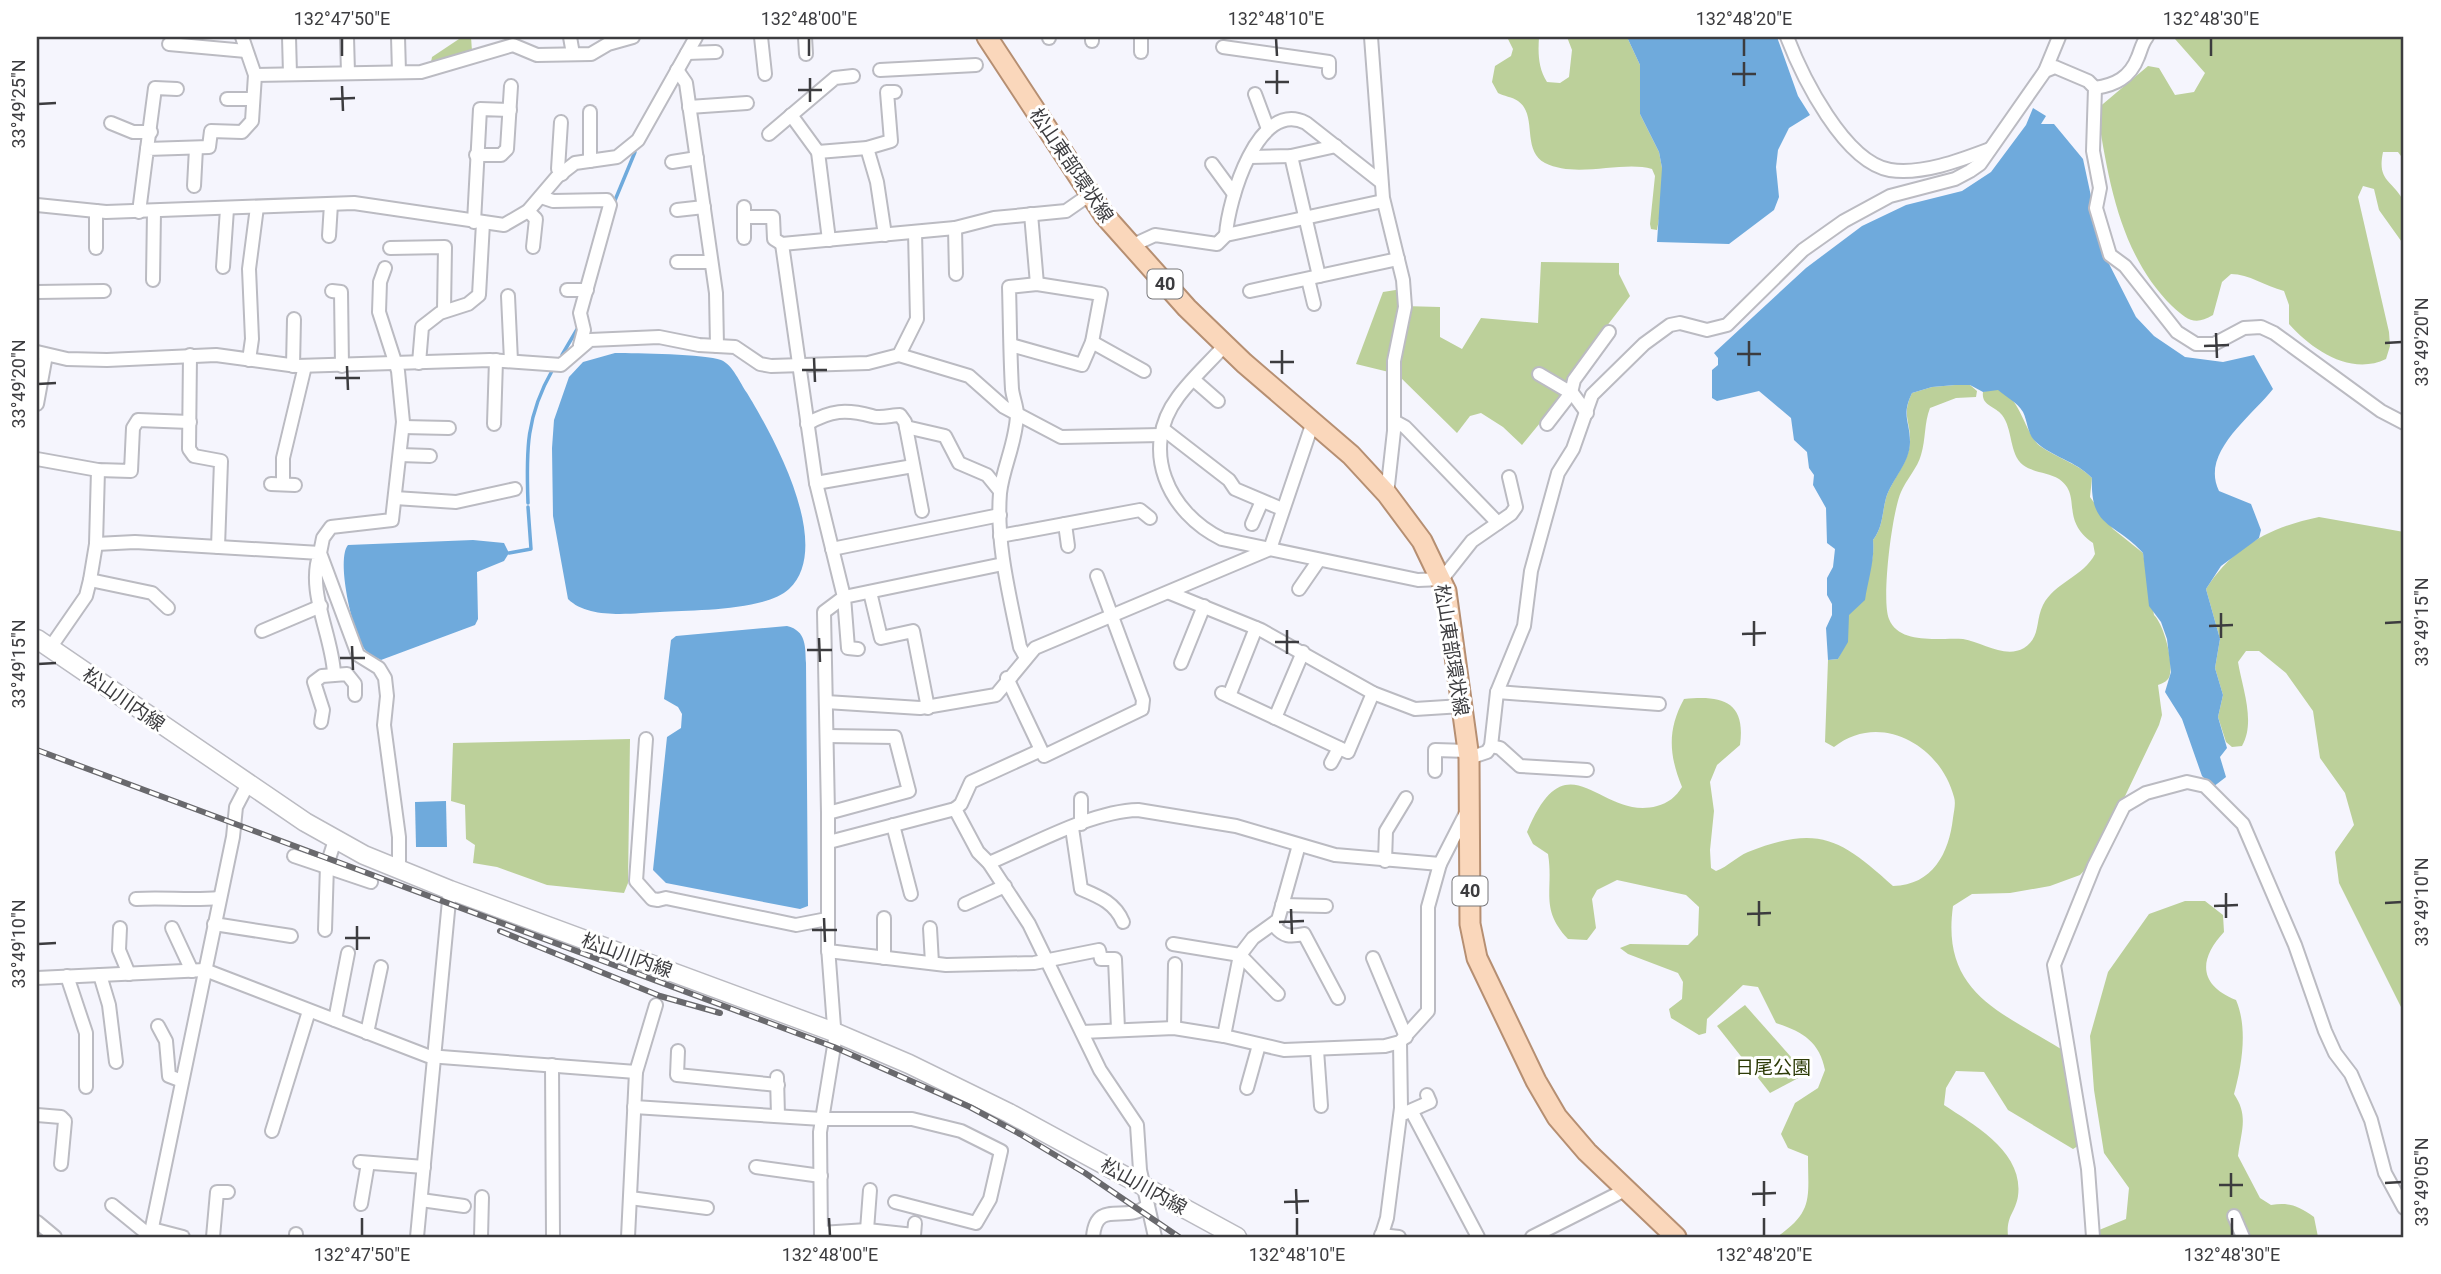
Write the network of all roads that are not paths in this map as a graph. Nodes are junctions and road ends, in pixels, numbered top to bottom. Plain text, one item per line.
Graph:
1 (242, 37) edge
2 (289, 37) edge
3 (347, 37) edge
4 (398, 37) edge
5 (570, 37) edge
6 (633, 37) edge
7 (696, 37) edge
8 (761, 37) edge
9 (805, 37) edge
10 (1141, 37) edge
11 (1371, 37) edge
12 (1787, 37) edge
13 (2059, 37) edge
14 (2147, 37) edge
15 (992, 43) edge
16 (169, 44) dead end
17 (1222, 47) edge
18 (246, 51) junction
19 (716, 52) dead end
20 (1141, 52) dead end
21 (687, 53) junction
22 (573, 54) junction
23 (807, 54) dead end
24 (976, 65) junction
25 (677, 70) junction
26 (880, 70) dead end
27 (2045, 71) junction
28 (399, 72) junction
29 (1329, 72) dead end
30 (348, 73) junction
31 (965, 73) dead end
32 (290, 74) junction
33 (765, 74) dead end
34 (255, 75) junction
35 (853, 76) dead end
36 (511, 86) dead end
37 (2095, 88) junction
38 (177, 89) dead end
39 (895, 92) dead end
40 (1255, 94) dead end
41 (227, 99) dead end
42 (253, 99) junction
43 (747, 103) dead end
44 (690, 107) junction
45 (510, 110) junction
46 (591, 112) dead end
47 (791, 115) junction
48 (561, 122) dead end
49 (111, 123) dead end
50 (1268, 129) junction
51 (151, 132) junction
52 (768, 134) dead end
53 (1336, 146) junction
54 (196, 148) junction
55 (867, 148) junction
56 (147, 149) junction
57 (1990, 149) junction
58 (818, 152) junction
59 (477, 155) junction
60 (1291, 156) junction
61 (1250, 157) junction
62 (697, 159) junction
63 (590, 161) junction
64 (672, 162) dead end
65 (1212, 164) dead end
66 (562, 174) junction
67 (1381, 182) junction
68 (194, 186) dead end
69 (1234, 194) junction
70 (1088, 195) junction
71 (541, 197) junction
72 (1383, 201) junction
73 (331, 204) junction
74 (37, 205) edge
75 (704, 207) junction
76 (257, 208) junction
77 (227, 209) junction
78 (677, 210) dead end
79 (96, 211) junction
80 (154, 211) junction
81 (528, 211) junction
82 (139, 212) junction
83 (1031, 214) junction
84 (1304, 216) junction
85 (479, 223) junction
86 (955, 228) junction
87 (915, 232) junction
88 (884, 235) junction
89 (1226, 235) junction
90 (330, 236) dead end
91 (744, 238) dead end
92 (830, 240) junction
93 (782, 244) junction
94 (1131, 246) junction
95 (533, 247) dead end
96 (96, 248) dead end
97 (390, 248) dead end
98 (1398, 259) junction
99 (677, 262) dead end
100 (711, 262) junction
101 (223, 267) dead end
102 (385, 268) dead end
103 (956, 274) dead end
104 (1313, 277) junction
105 (153, 280) dead end
106 (1037, 284) junction
107 (567, 290) dead end
108 (587, 290) junction
109 (104, 291) dead end
110 (332, 291) dead end
111 (1250, 291) dead end
112 (37, 296) edge
113 (508, 296) dead end
114 (1314, 304) dead end
115 (444, 310) junction
116 (294, 319) dead end
117 (1609, 332) dead end
118 (1092, 342) junction
119 (580, 345) junction
120 (1011, 345) junction
121 (1226, 345) junction
122 (717, 346) junction
123 (41, 353) edge
124 (190, 355) junction
125 (899, 355) junction
126 (249, 360) junction
127 (496, 360) junction
128 (511, 361) junction
129 (419, 363) junction
130 (396, 365) junction
131 (299, 366) junction
132 (342, 366) junction
133 (799, 366) junction
134 (1144, 371) dead end
135 (1539, 374) dead end
136 (1194, 380) junction
137 (1571, 393) junction
138 (1218, 401) dead end
139 (37, 404) edge
140 (1587, 413) junction
141 (1017, 414) junction
142 (1394, 421) junction
143 (190, 422) junction
144 (1313, 422) junction
145 (2404, 423) edge
146 (494, 424) dead end
147 (807, 424) junction
148 (1547, 424) dead end
149 (403, 427) junction
150 (906, 427) junction
151 (449, 428) dead end
152 (1162, 432) junction
153 (400, 455) junction
154 (430, 456) dead end
155 (37, 459) edge
156 (913, 466) junction
157 (98, 470) junction
158 (1509, 477) dead end
159 (816, 482) junction
160 (283, 484) dead end
161 (515, 489) dead end
162 (1000, 491) junction
163 (1387, 494) junction
164 (395, 498) junction
165 (1262, 501) junction
166 (1283, 509) junction
167 (922, 511) dead end
168 (1000, 515) junction
169 (1150, 518) dead end
170 (1498, 523) junction
171 (1065, 524) junction
172 (1252, 524) dead end
173 (1000, 536) junction
174 (96, 544) junction
175 (1068, 546) dead end
176 (218, 547) junction
177 (832, 549) junction
178 (1270, 550) junction
179 (320, 553) junction
180 (1318, 560) junction
181 (1003, 564) junction
182 (1097, 576) dead end
183 (1441, 579) junction
184 (90, 580) junction
185 (1299, 589) dead end
186 (870, 592) junction
187 (1170, 593) junction
188 (844, 597) junction
189 (321, 606) junction
190 (1205, 606) junction
191 (168, 608) dead end
192 (1110, 618) junction
193 (1256, 628) junction
194 (262, 631) dead end
195 (43, 643) edge
196 (858, 649) dead end
197 (1303, 652) junction
198 (1026, 656) junction
199 (1181, 663) dead end
200 (334, 673) junction
201 (1007, 678) junction
202 (1497, 692) junction
203 (1373, 693) junction
204 (355, 695) dead end
205 (826, 702) junction
206 (1659, 704) dead end
207 (1462, 706) junction
208 (928, 708) junction
209 (1275, 718) junction
210 (321, 722) dead end
211 (827, 736) junction
212 (646, 739) dead end
213 (1491, 746) junction
214 (1339, 748) junction
215 (1039, 751) junction
216 (1469, 754) junction
217 (1331, 763) dead end
218 (1435, 771) dead end
219 (1587, 771) dead end
220 (248, 783) junction
221 (1406, 798) dead end
222 (1081, 799) dead end
223 (1471, 803) junction
224 (955, 809) junction
225 (828, 813) junction
226 (893, 825) junction
227 (1076, 826) junction
228 (335, 840) junction
229 (829, 842) junction
230 (1299, 845) junction
231 (294, 856) dead end
232 (1385, 861) junction
233 (989, 863) junction
234 (1440, 864) junction
235 (327, 865) junction
236 (399, 870) junction
237 (371, 882) dead end
238 (1005, 886) junction
239 (450, 890) junction
240 (911, 894) dead end
241 (219, 898) junction
242 (136, 899) dead end
243 (965, 904) dead end
244 (1282, 905) junction
245 (1326, 906) dead end
246 (884, 918) dead end
247 (827, 919) junction
248 (1123, 922) dead end
249 (214, 924) junction
250 (1274, 925) junction
251 (121, 928) dead end
252 (172, 928) dead end
253 (930, 928) dead end
254 (325, 930) dead end
255 (291, 936) dead end
256 (1173, 944) dead end
257 (828, 951) junction
258 (348, 953) dead end
259 (1240, 955) junction
260 (884, 958) junction
261 (1373, 958) dead end
262 (1049, 961) junction
263 (932, 963) junction
264 (1174, 964) dead end
265 (381, 967) dead end
266 (198, 971) junction
267 (129, 974) junction
268 (100, 975) junction
269 (67, 976) junction
270 (37, 978) edge
271 (1278, 994) dead end
272 (1338, 998) dead end
273 (656, 1005) dead end
274 (309, 1011) junction
275 (335, 1020) junction
276 (158, 1026) dead end
277 (1174, 1028) junction
278 (1118, 1029) junction
279 (834, 1032) junction
280 (1082, 1032) junction
281 (367, 1033) junction
282 (1224, 1036) junction
283 (1403, 1040) junction
284 (1259, 1045) junction
285 (1317, 1049) junction
286 (678, 1051) dead end
287 (435, 1058) junction
288 (116, 1062) dead end
289 (552, 1065) junction
290 (636, 1072) junction
291 (182, 1081) junction
292 (86, 1087) dead end
293 (1247, 1088) dead end
294 (1427, 1095) dead end
295 (634, 1107) junction
296 (1321, 1107) dead end
297 (1406, 1112) junction
298 (37, 1115) edge
299 (778, 1116) junction
300 (822, 1119) junction
301 (272, 1131) dead end
302 (61, 1164) dead end
303 (424, 1167) junction
304 (756, 1167) dead end
305 (821, 1176) junction
306 (1142, 1184) junction
307 (870, 1190) dead end
308 (1625, 1190) junction
309 (228, 1192) dead end
310 (482, 1197) dead end
311 (630, 1198) junction
312 (421, 1200) junction
313 (895, 1202) dead end
314 (361, 1204) dead end
315 (112, 1205) dead end
316 (464, 1206) dead end
317 (1147, 1206) junction
318 (707, 1208) dead end
319 (2404, 1208) edge
320 (2234, 1216) dead end
321 (37, 1222) edge
322 (915, 1223) dead end
323 (867, 1230) junction
324 (1657, 1230) edge
325 (151, 1234) edge
326 (821, 1235) edge
327 (1381, 1236) edge
328 (55, 1237) edge
329 (183, 1237) edge
330 (213, 1237) edge
331 (417, 1237) edge
332 (481, 1237) edge
333 (553, 1237) edge
334 (628, 1237) edge
335 (1093, 1237) edge
336 (1155, 1237) edge
337 (1237, 1237) edge
338 (1399, 1237) edge
339 (1478, 1237) edge
340 (1532, 1237) edge
341 (1676, 1237) edge
342 (2093, 1237) edge
343 (2243, 1237) edge

1 - 18 street
2 - 32 street
3 - 30 street
4 - 28 street
5 - 22 street
6 - 22 street
7 - 21 street
8 - 33 street
9 - 23 street
10 - 20 street
11 - 67 street
12 - 57 street
13 - 27 street
14 - 37 street
15 - 24 street
15 - 70 main road, 松山東部環状線 / 40
16 - 18 street
17 - 29 street
18 - 34 street
19 - 21 street
21 - 25 street
22 - 28 street
24 - 26 street
24 - 31 street
25 - 44 street
25 - 63 street
27 - 37 street
27 - 57 street
28 - 30 street
30 - 32 street
32 - 34 street
34 - 42 street
35 - 47 street
36 - 45 street
37 - 145 street
38 - 51 street
39 - 55 street
40 - 50 street
41 - 42 street
42 - 54 street
43 - 44 street
44 - 62 street
45 - 59 street
45 - 59 street
46 - 63 street
47 - 52 street
47 - 58 street
48 - 66 street
49 - 51 street
50 - 53 street
50 - 61 street
51 - 56 street
53 - 60 street
53 - 67 street
54 - 56 street
54 - 68 street
55 - 58 street
55 - 88 street
56 - 82 street
57 - 140 street
58 - 92 street
59 - 85 street
60 - 61 street
60 - 84 street
61 - 69 street
62 - 64 street
62 - 75 street
63 - 66 street
65 - 69 street
66 - 71 street
67 - 72 street
69 - 89 street
70 - 83 street
70 - 94 main road, 松山東部環状線 / 40
71 - 81 street
71 - 108 street
72 - 84 street
72 - 98 street
73 - 76 street
73 - 85 street
73 - 90 street
74 - 79 street
75 - 78 street
75 - 100 street
76 - 77 street
76 - 126 street
77 - 80 street
77 - 101 street
79 - 82 street
79 - 96 street
80 - 82 street
80 - 105 street
81 - 85 street
81 - 95 street
83 - 86 street
83 - 106 street
84 - 89 street
84 - 104 street
85 - 115 street
86 - 87 street
86 - 103 street
87 - 88 street
87 - 125 street
88 - 92 street
89 - 94 street
91 - 93 street
92 - 93 street
93 - 133 street
94 - 121 main road, 松山東部環状線 / 40
97 - 115 street
98 - 104 street
98 - 142 street
99 - 100 street
100 - 122 street
102 - 130 street
104 - 111 street
104 - 114 street
106 - 118 street
106 - 120 street
107 - 108 street
108 - 119 street
109 - 112 street
110 - 132 street
113 - 128 street
115 - 129 street
116 - 131 street
117 - 137 street
118 - 120 street
118 - 134 street
119 - 122 street
119 - 128 street
120 - 141 street
121 - 136 street
121 - 144 main road, 松山東部環状線 / 40
122 - 133 street
123 - 124 street
123 - 139 street
124 - 126 street
124 - 143 street
125 - 133 street
125 - 141 street
126 - 131 street
127 - 128 street
127 - 129 street
127 - 146 street
129 - 130 street
130 - 132 street
130 - 149 street
131 - 132 street
131 - 160 street
133 - 147 street
135 - 137 street
136 - 138 street
136 - 152 street
137 - 140 street
137 - 148 street
140 - 202 street
141 - 152 street
141 - 162 street
142 - 163 street
142 - 170 street
143 - 157 street
143 - 176 street
144 - 163 main road, 松山東部環状線 / 40
144 - 166 street
147 - 150 street
147 - 159 street
149 - 151 street
149 - 153 street
150 - 156 street
150 - 162 street
152 - 165 street
152 - 178 street
153 - 154 street
153 - 164 street
155 - 157 street
156 - 159 street
156 - 167 street
157 - 174 street
158 - 170 street
159 - 177 street
161 - 164 street
162 - 168 street
163 - 183 main road, 松山東部環状線 / 40
164 - 179 street
165 - 166 street
165 - 172 street
166 - 178 street
168 - 173 street
168 - 177 street
169 - 171 street
170 - 183 street
171 - 173 street
171 - 175 street
173 - 181 street
174 - 176 street
174 - 184 street
176 - 179 street
177 - 188 street
178 - 180 street
178 - 187 street
179 - 189 street
179 - 236 street
180 - 183 street
180 - 185 street
181 - 186 street
181 - 198 street
182 - 192 street
183 - 207 main road, 松山東部環状線 / 40
184 - 191 street
184 - 195 street
186 - 188 street
186 - 208 street
187 - 190 street
187 - 192 street
188 - 196 street
188 - 205 street
189 - 194 street
189 - 200 street
190 - 193 street
190 - 199 street
192 - 198 street
192 - 215 street
193 - 197 street
193 - 209 street
195 - 220 main road, 松山川内線
197 - 203 street
197 - 209 street
198 - 201 street
200 - 204 street
200 - 210 street
201 - 208 street
201 - 215 street
202 - 206 street
202 - 213 street
203 - 207 street
203 - 214 street
205 - 208 street
205 - 211 street
207 - 216 main road, 松山東部環状線 / 40
209 - 214 street
211 - 225 street
211 - 225 street
212 - 247 street
213 - 216 street
213 - 219 street
214 - 217 street
215 - 224 street
216 - 218 street
216 - 223 main road, 松山東部環状線 / 40
220 - 228 main road, 松山川内線
220 - 241 street
221 - 232 street
222 - 227 street
223 - 234 street
223 - 308 main road, 松山東部環状線 / 40
224 - 226 street
224 - 233 street
225 - 229 street
226 - 229 street
226 - 240 street
227 - 230 street
227 - 233 street
227 - 248 street
228 - 235 street
228 - 236 main road, 松山川内線
229 - 247 street
230 - 232 street
230 - 244 street
231 - 235 street
232 - 234 street
233 - 238 street
234 - 283 street
235 - 237 street
235 - 254 street
236 - 239 main road, 松山川内線
238 - 243 street
238 - 262 street
239 - 279 main road, 松山川内線
239 - 287 street
241 - 242 street
241 - 249 street
244 - 245 street
244 - 250 street
246 - 260 street
247 - 257 street
249 - 255 street
249 - 266 street
250 - 259 street
250 - 272 street
251 - 267 street
252 - 266 street
253 - 263 street
256 - 259 street
257 - 260 street
257 - 279 street
258 - 275 street
259 - 271 street
259 - 282 street
260 - 263 street
261 - 283 street
262 - 263 street
262 - 278 street
262 - 280 street
264 - 277 street
265 - 281 street
266 - 267 street
266 - 274 street
266 - 291 street
267 - 268 street
268 - 269 street
268 - 288 street
269 - 270 street
269 - 292 street
273 - 290 street
274 - 275 street
274 - 301 street
275 - 281 street
276 - 291 street
277 - 278 street
277 - 282 street
278 - 280 street
279 - 300 street
279 - 306 main road, 松山川内線
280 - 306 street
281 - 287 street
282 - 284 street
283 - 285 street
283 - 297 street
284 - 285 street
284 - 293 street
285 - 296 street
286 - 299 street
287 - 289 street
287 - 303 street
289 - 290 street
289 - 333 street
290 - 295 street
291 - 325 street
294 - 297 street
295 - 299 street
295 - 311 street
297 - 327 street
297 - 339 street
298 - 302 street
299 - 300 street
300 - 305 street
300 - 313 street
303 - 312 street
303 - 314 street
304 - 305 street
305 - 326 street
306 - 317 street
306 - 337 main road, 松山川内線
307 - 323 street
308 - 324 main road, 松山東部環状線 / 40
308 - 340 street
309 - 330 street
310 - 332 street
311 - 318 street
311 - 334 street
312 - 316 street
312 - 331 street
315 - 325 street
317 - 335 street
317 - 336 street
319 - 342 street
320 - 343 street
321 - 328 street
322 - 323 street
323 - 326 street
324 - 341 main road, 松山東部環状線 / 40
325 - 329 street
327 - 338 street

